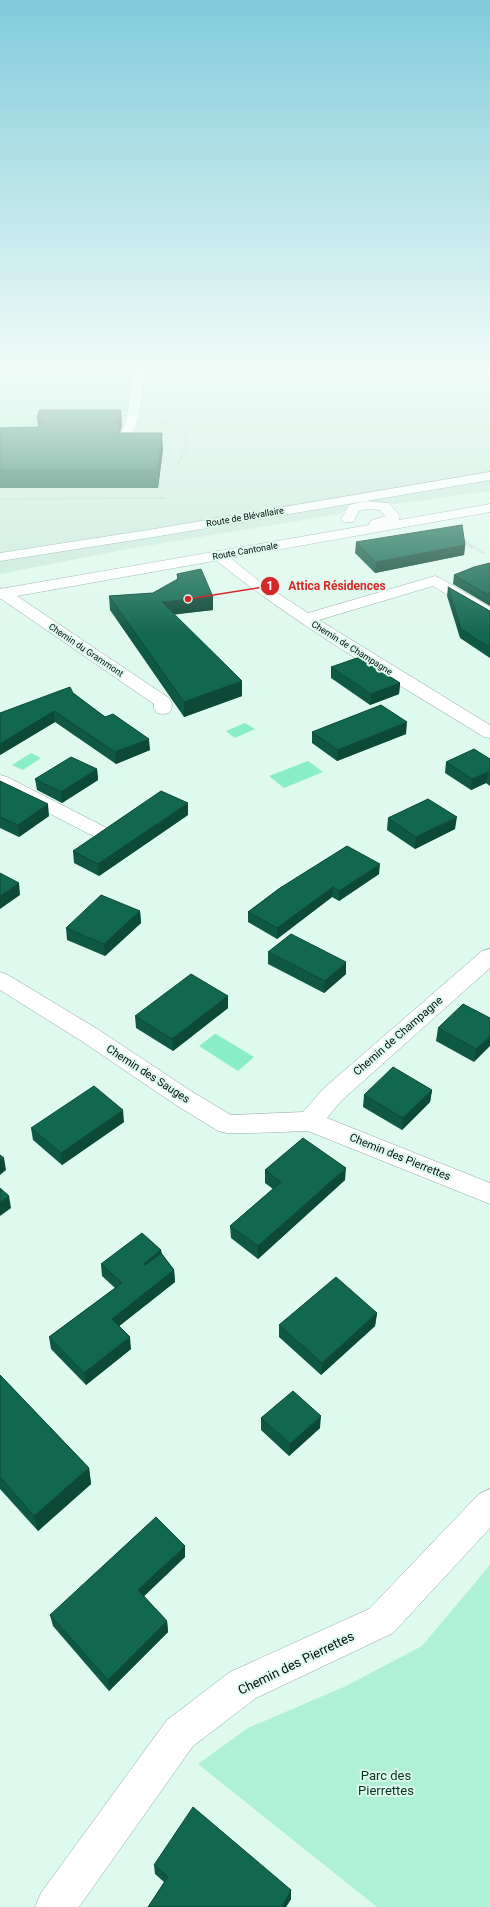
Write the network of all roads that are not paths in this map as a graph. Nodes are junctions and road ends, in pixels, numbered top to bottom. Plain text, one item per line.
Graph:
1 (490, 476) edge
2 (490, 495) edge
3 (490, 508) edge
4 (390, 512) junction
5 (308, 525) dead end
6 (306, 540) junction
7 (218, 555) junction
8 (0, 557) edge
9 (2, 594) edge
10 (490, 614) edge
11 (306, 619) junction
12 (163, 709) dead end
13 (490, 733) edge
14 (0, 781) edge
15 (98, 831) dead end
16 (490, 956) edge
17 (0, 980) edge
18 (310, 1121) junction
19 (490, 1194) edge
20 (490, 1505) edge
21 (55, 1907) edge

1 - 8 street, Route de Blévallaire
2 - 4 street
3 - 6 street, Route Cantonale
4 - 5 street
4 - 6 street
6 - 7 street, Route Cantonale
7 - 9 street, Route Cantonale
7 - 11 street, Chemin de Champagne
9 - 12 street, Chemin du Grammont
10 - 11 street
11 - 13 street, Chemin de Champagne
14 - 15 street
16 - 18 street, Chemin de Champagne
17 - 18 street, Chemin des Sauges
18 - 19 street, Chemin des Pierrettes
20 - 21 street, Chemin des Pierrettes

